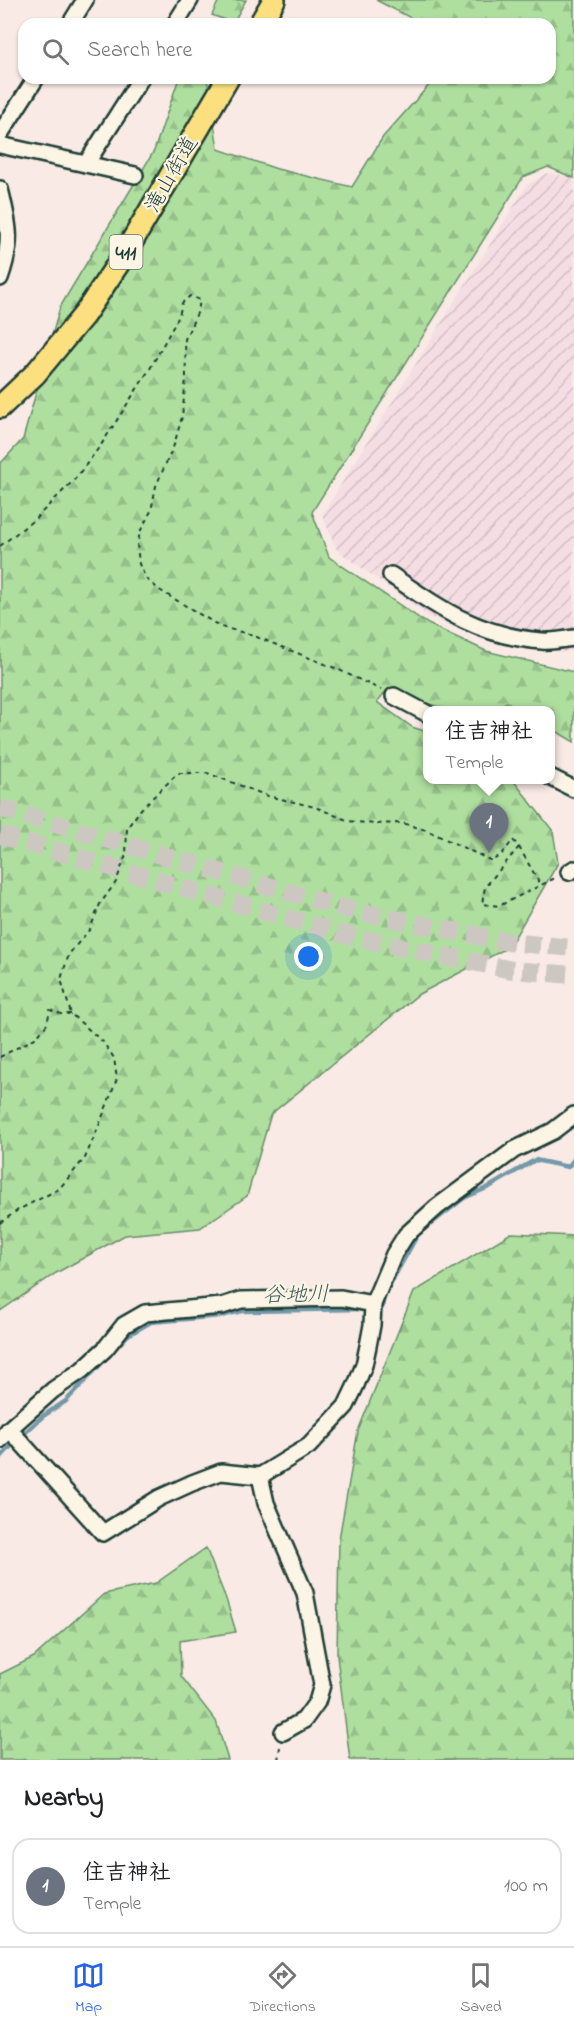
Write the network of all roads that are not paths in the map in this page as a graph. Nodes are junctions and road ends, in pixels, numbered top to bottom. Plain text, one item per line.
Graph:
1 (85, 0) edge
2 (190, 0) edge
3 (274, 0) edge
4 (74, 18) edge
5 (179, 18) edge
6 (264, 18) edge
7 (32, 84) edge
8 (137, 84) edge
9 (224, 84) edge
10 (0, 134) edge
11 (0, 145) edge
12 (86, 164) junction
13 (135, 175) dead end
14 (0, 189) edge
15 (0, 278) edge
16 (0, 407) edge
17 (391, 575) dead end
18 (574, 638) edge
19 (394, 696) road end
20 (423, 711) edge
21 (555, 780) edge
22 (574, 789) edge
23 (574, 1115) edge
24 (373, 1304) junction
25 (5, 1434) edge
26 (260, 1476) junction
27 (284, 1732) dead end

1 - 4 street
2 - 5 street
3 - 6 highway
7 - 10 street
8 - 12 street
9 - 16 highway, 滝山街道 / 411
11 - 12 street
12 - 13 street
14 - 15 street
17 - 18 street
19 - 20 street
21 - 22 street
23 - 24 street
24 - 25 street
24 - 26 street
25 - 26 street
26 - 27 street

